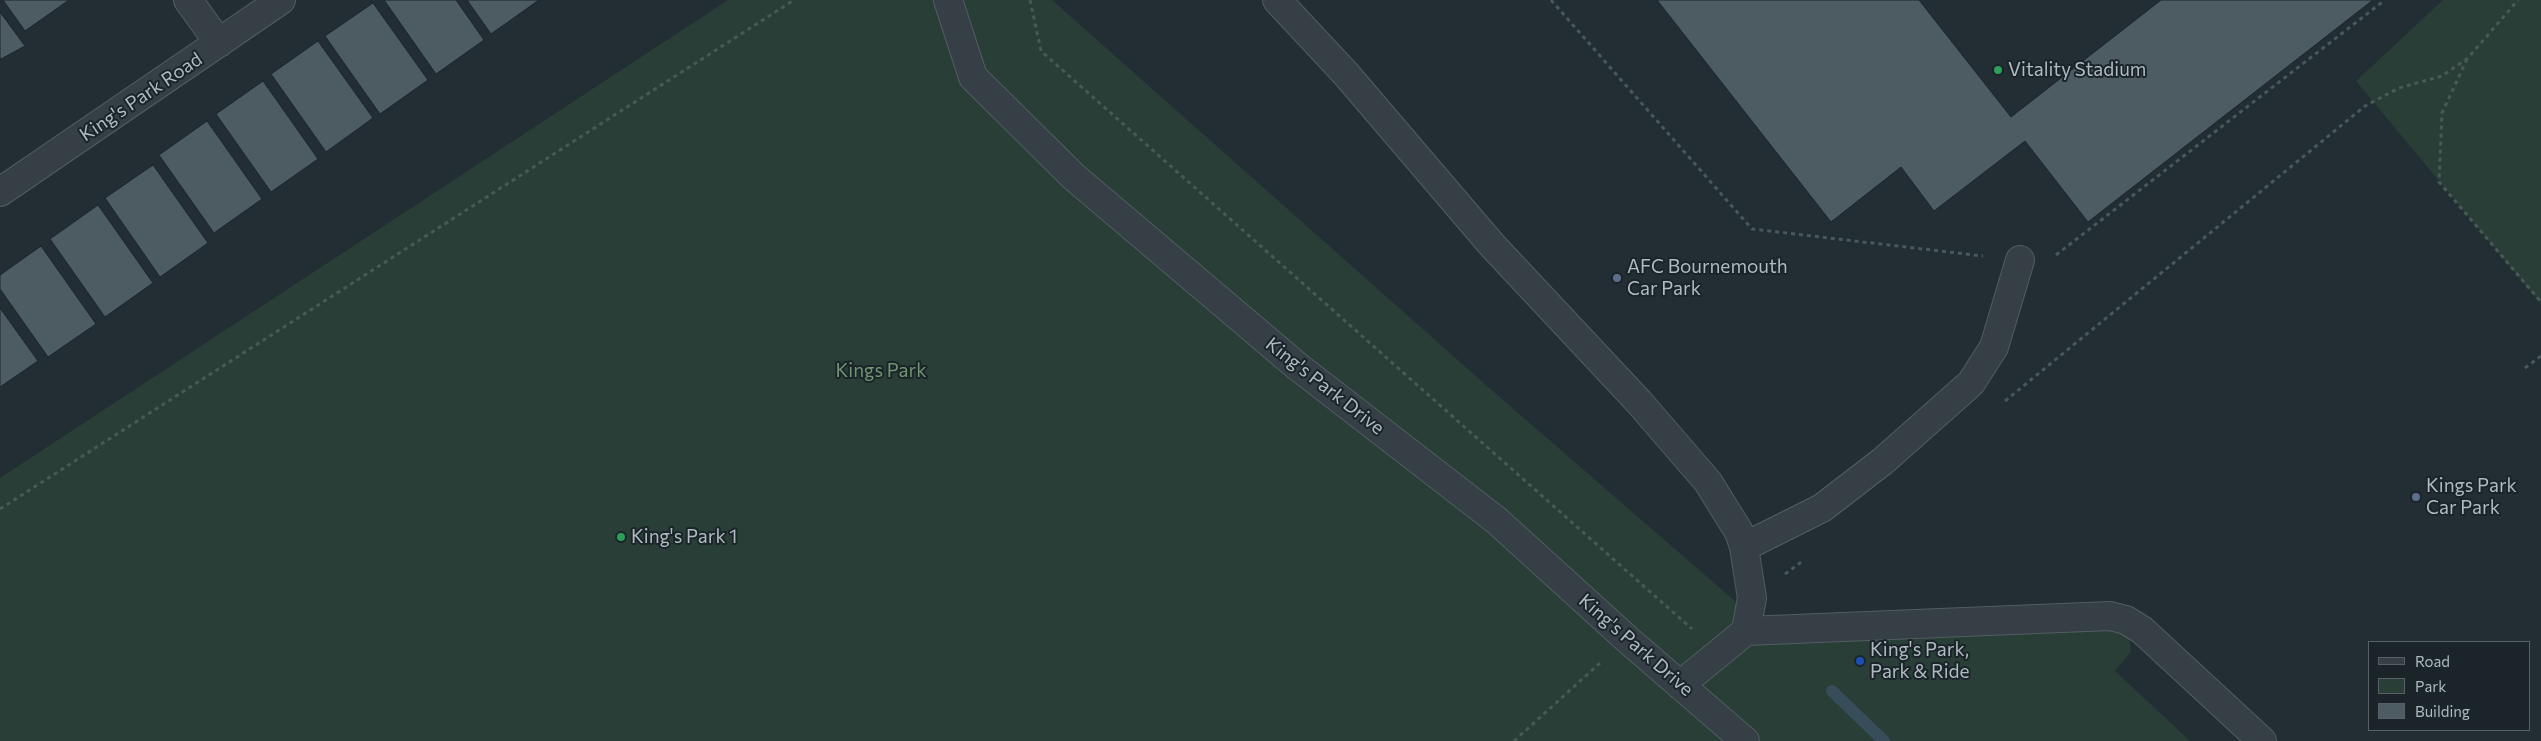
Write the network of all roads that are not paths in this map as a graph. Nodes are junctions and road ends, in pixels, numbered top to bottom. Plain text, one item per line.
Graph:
1 (188, 0) edge
2 (281, 0) edge
3 (948, 0) edge
4 (1277, 0) edge
5 (219, 44) junction
6 (0, 192) edge
7 (2020, 260) road end
8 (1744, 547) junction
9 (1746, 631) junction
10 (1680, 685) junction
11 (1745, 741) edge
12 (2262, 741) edge

1 - 5 street
2 - 5 street, King's Park Road
3 - 10 street, King's Park Drive
4 - 8 street
5 - 6 street, King's Park Road
7 - 8 street
8 - 9 street
9 - 10 street
9 - 12 street
10 - 11 street, King's Park Drive

